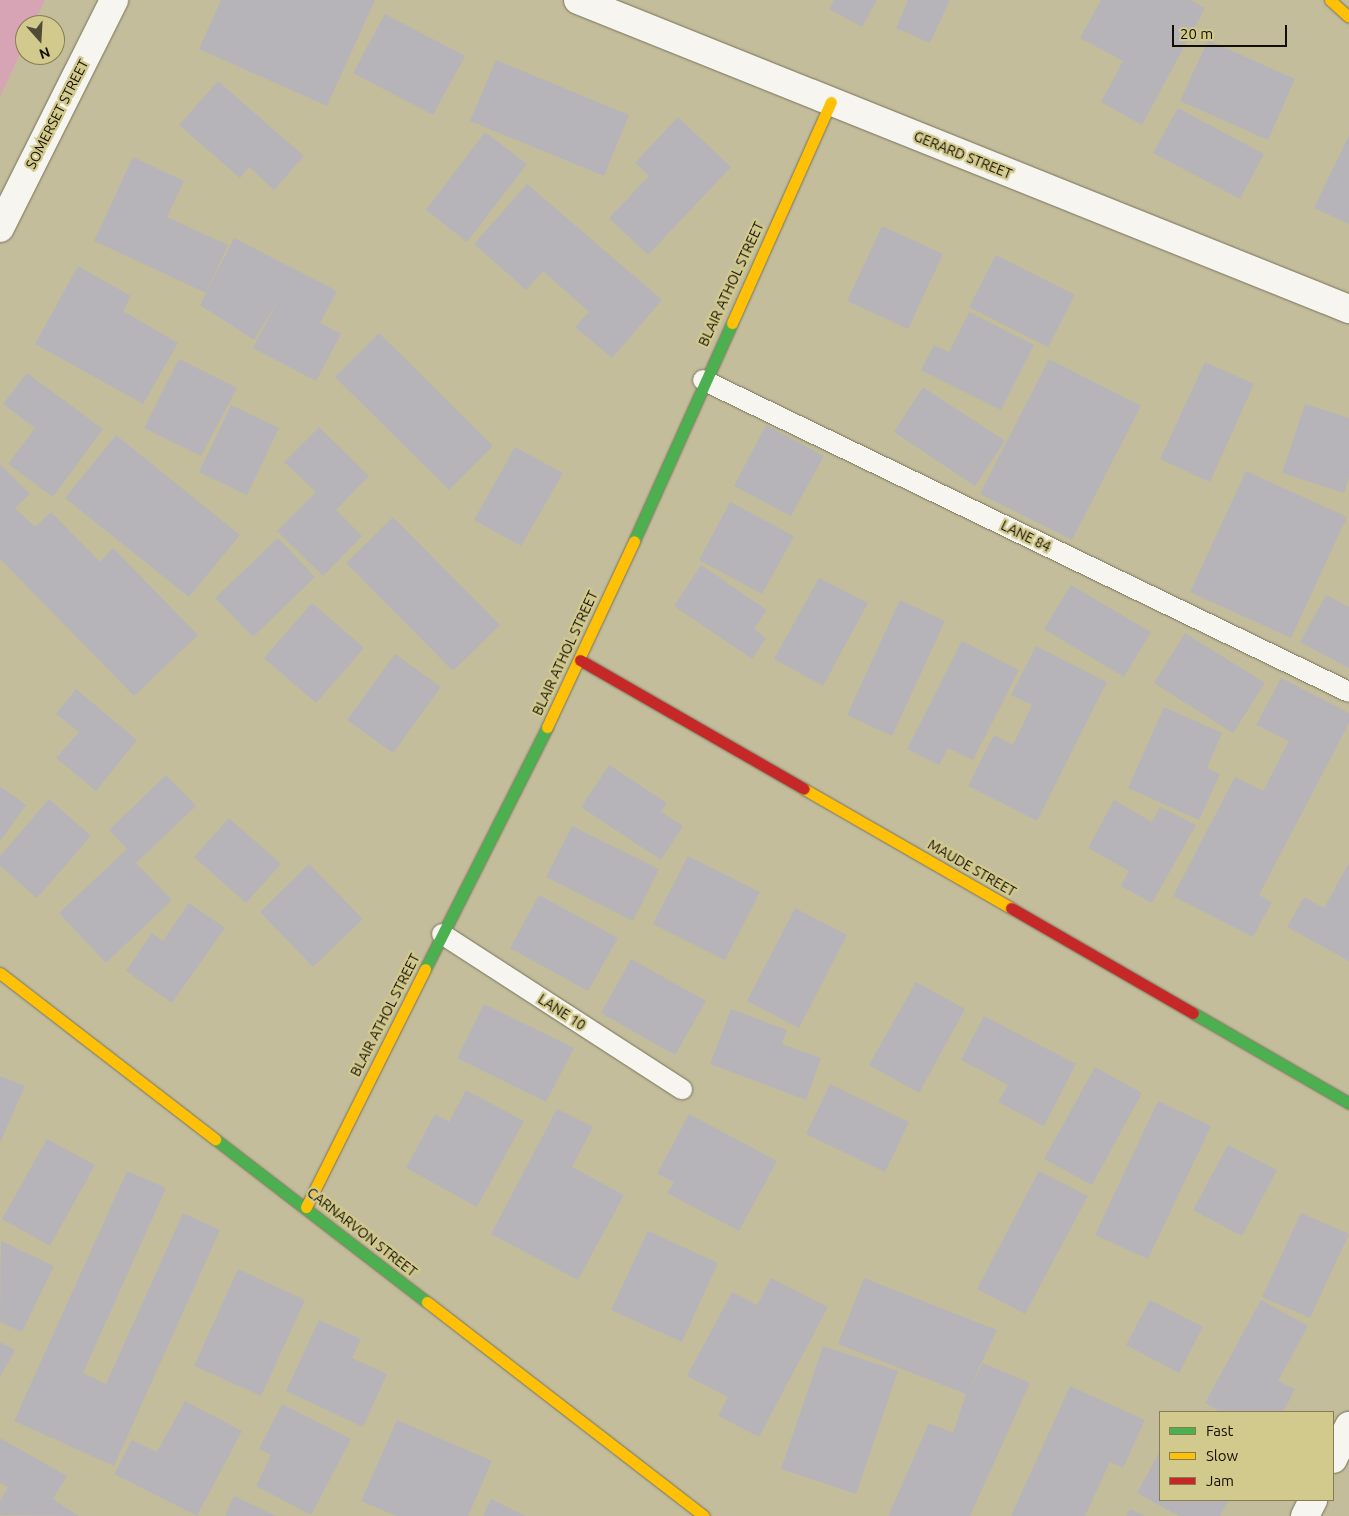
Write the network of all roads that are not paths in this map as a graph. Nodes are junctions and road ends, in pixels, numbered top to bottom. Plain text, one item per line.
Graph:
1 (114, 0) edge
2 (578, 0) edge
3 (1330, 0) edge
4 (1349, 17) edge
5 (832, 102) junction
6 (0, 228) edge
7 (1349, 309) edge
8 (703, 380) junction
9 (580, 660) junction
10 (1349, 692) edge
11 (442, 934) junction
12 (0, 973) edge
13 (682, 1089) dead end
14 (1349, 1103) edge
15 (306, 1207) junction
16 (1349, 1426) edge
17 (1334, 1457) edge
18 (1312, 1501) edge
19 (704, 1516) edge
20 (1305, 1516) edge

1 - 6 street, SOMERSET STREET
2 - 5 street, GERARD STREET
3 - 4 main road
5 - 7 street, GERARD STREET
5 - 8 main road, BLAIR ATHOL STREET
8 - 9 main road, BLAIR ATHOL STREET
8 - 10 lane, LANE 84
9 - 11 main road, BLAIR ATHOL STREET
9 - 14 main road, MAUDE STREET
11 - 13 lane, LANE 10
11 - 15 main road, BLAIR ATHOL STREET
12 - 15 main road, CARNARVON STREET
15 - 19 main road, CARNARVON STREET
16 - 17 street
18 - 20 street

